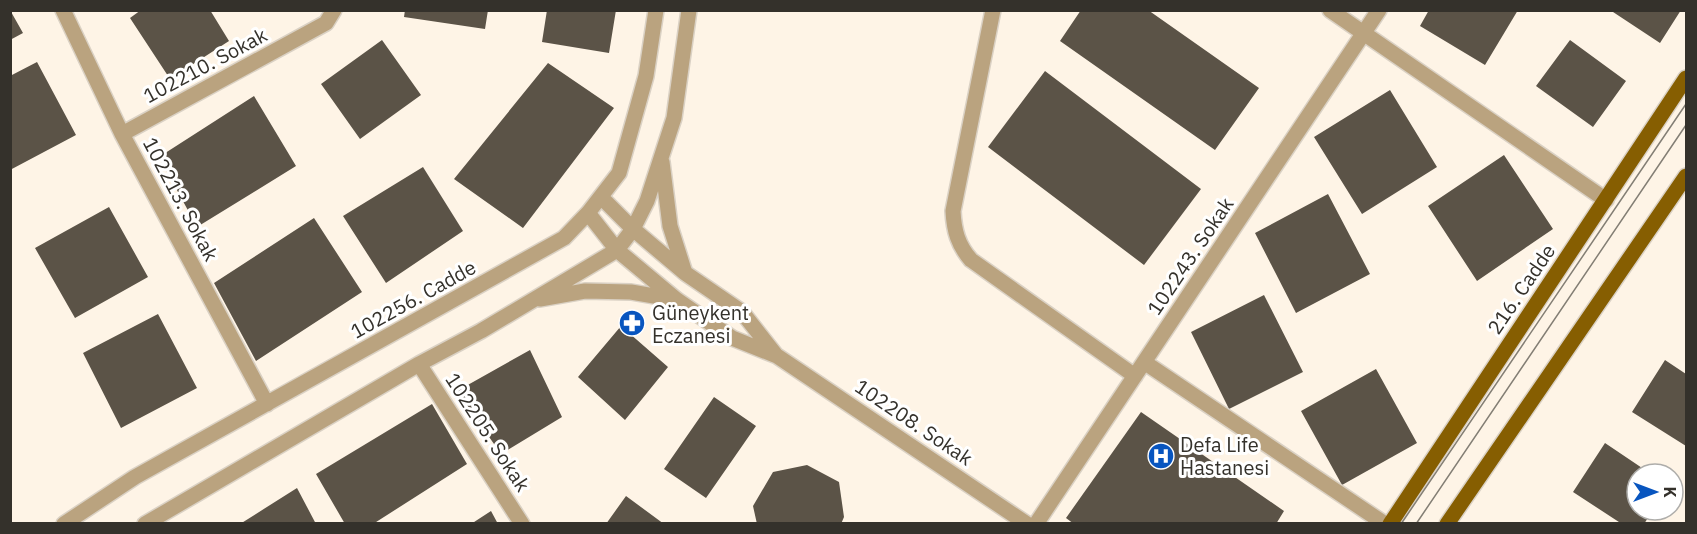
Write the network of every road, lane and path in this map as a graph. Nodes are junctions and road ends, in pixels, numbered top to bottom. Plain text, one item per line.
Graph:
1 (63, 10) edge
2 (334, 10) edge
3 (656, 10) edge
4 (688, 10) edge
5 (993, 10) edge
6 (1329, 10) edge
7 (1379, 10) edge
8 (1364, 33) junction
9 (1686, 78) edge
10 (123, 134) junction
11 (661, 158) junction
12 (1686, 176) edge
13 (601, 197) junction
14 (1606, 200) junction
15 (588, 213) junction
16 (633, 229) junction
17 (617, 250) junction
18 (685, 273) junction
19 (677, 300) junction
20 (528, 301) junction
21 (777, 356) junction
22 (1144, 362) junction
23 (419, 364) junction
24 (1135, 376) junction
25 (267, 404) junction
26 (64, 524) edge
27 (145, 524) edge
28 (522, 524) edge
29 (1027, 524) edge
30 (1036, 524) edge
31 (1385, 524) edge
32 (1390, 524) edge
33 (1447, 524) edge

1 - 10 street, 102213. Sokak
2 - 10 street, 102210. Sokak
3 - 13 street, 102256. Cadde
4 - 11 street
5 - 24 street
6 - 8 street
7 - 8 street, 102243. Sokak
8 - 14 street
8 - 22 street, 102243. Sokak
9 - 14 main road, 216. Cadde
10 - 25 street, 102213. Sokak
11 - 16 street
11 - 18 street
12 - 33 main road
13 - 15 street, 102256. Cadde
13 - 16 street, 102208. Sokak
14 - 32 main road, 216. Cadde
15 - 17 street, 102208. Sokak
15 - 25 street, 102256. Cadde
16 - 17 street
16 - 18 street, 102208. Sokak
17 - 19 street, 102208. Sokak
17 - 20 street
18 - 21 street, 102208. Sokak
19 - 20 street
19 - 21 street, 102208. Sokak
20 - 23 street
21 - 29 street, 102208. Sokak
22 - 24 street, 102243. Sokak
22 - 31 street
23 - 27 street
23 - 28 street, 102205. Sokak
24 - 30 street, 102243. Sokak
25 - 26 street, 102256. Cadde

